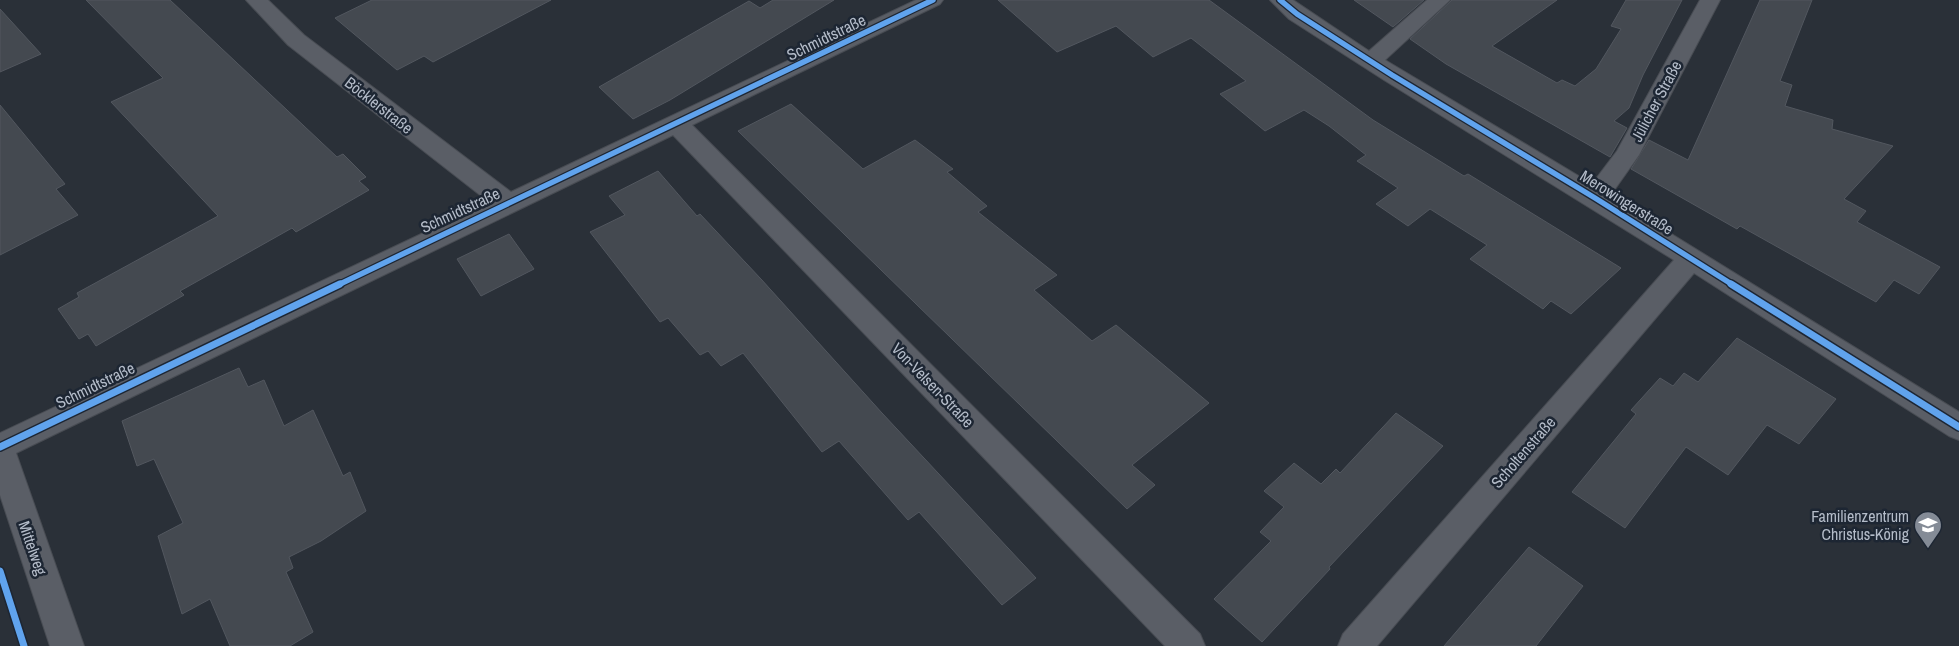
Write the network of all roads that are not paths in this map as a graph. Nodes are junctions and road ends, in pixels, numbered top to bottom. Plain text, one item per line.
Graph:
1 (256, 0) edge
2 (934, 0) edge
3 (1280, 0) edge
4 (1440, 0) edge
5 (1710, 0) edge
6 (1371, 61) junction
7 (677, 124) junction
8 (1594, 198) junction
9 (508, 203) junction
10 (1691, 258) junction
11 (1959, 427) edge
12 (0, 449) edge
13 (67, 646) edge
14 (1188, 646) edge
15 (1356, 646) edge

1 - 9 street, Böcklerstraße
2 - 7 street, Schmidtstraße
3 - 6 street, Merowingerstraße
4 - 6 street
5 - 8 street, Jülicher Straße
6 - 8 street, Merowingerstraße
7 - 9 street, Schmidtstraße
7 - 14 street, Von-Velsen-Straße
8 - 10 street, Merowingerstraße
9 - 12 street, Schmidtstraße
10 - 11 street, Merowingerstraße
10 - 15 street, Scholtenstraße
12 - 13 street, Mittelweg

